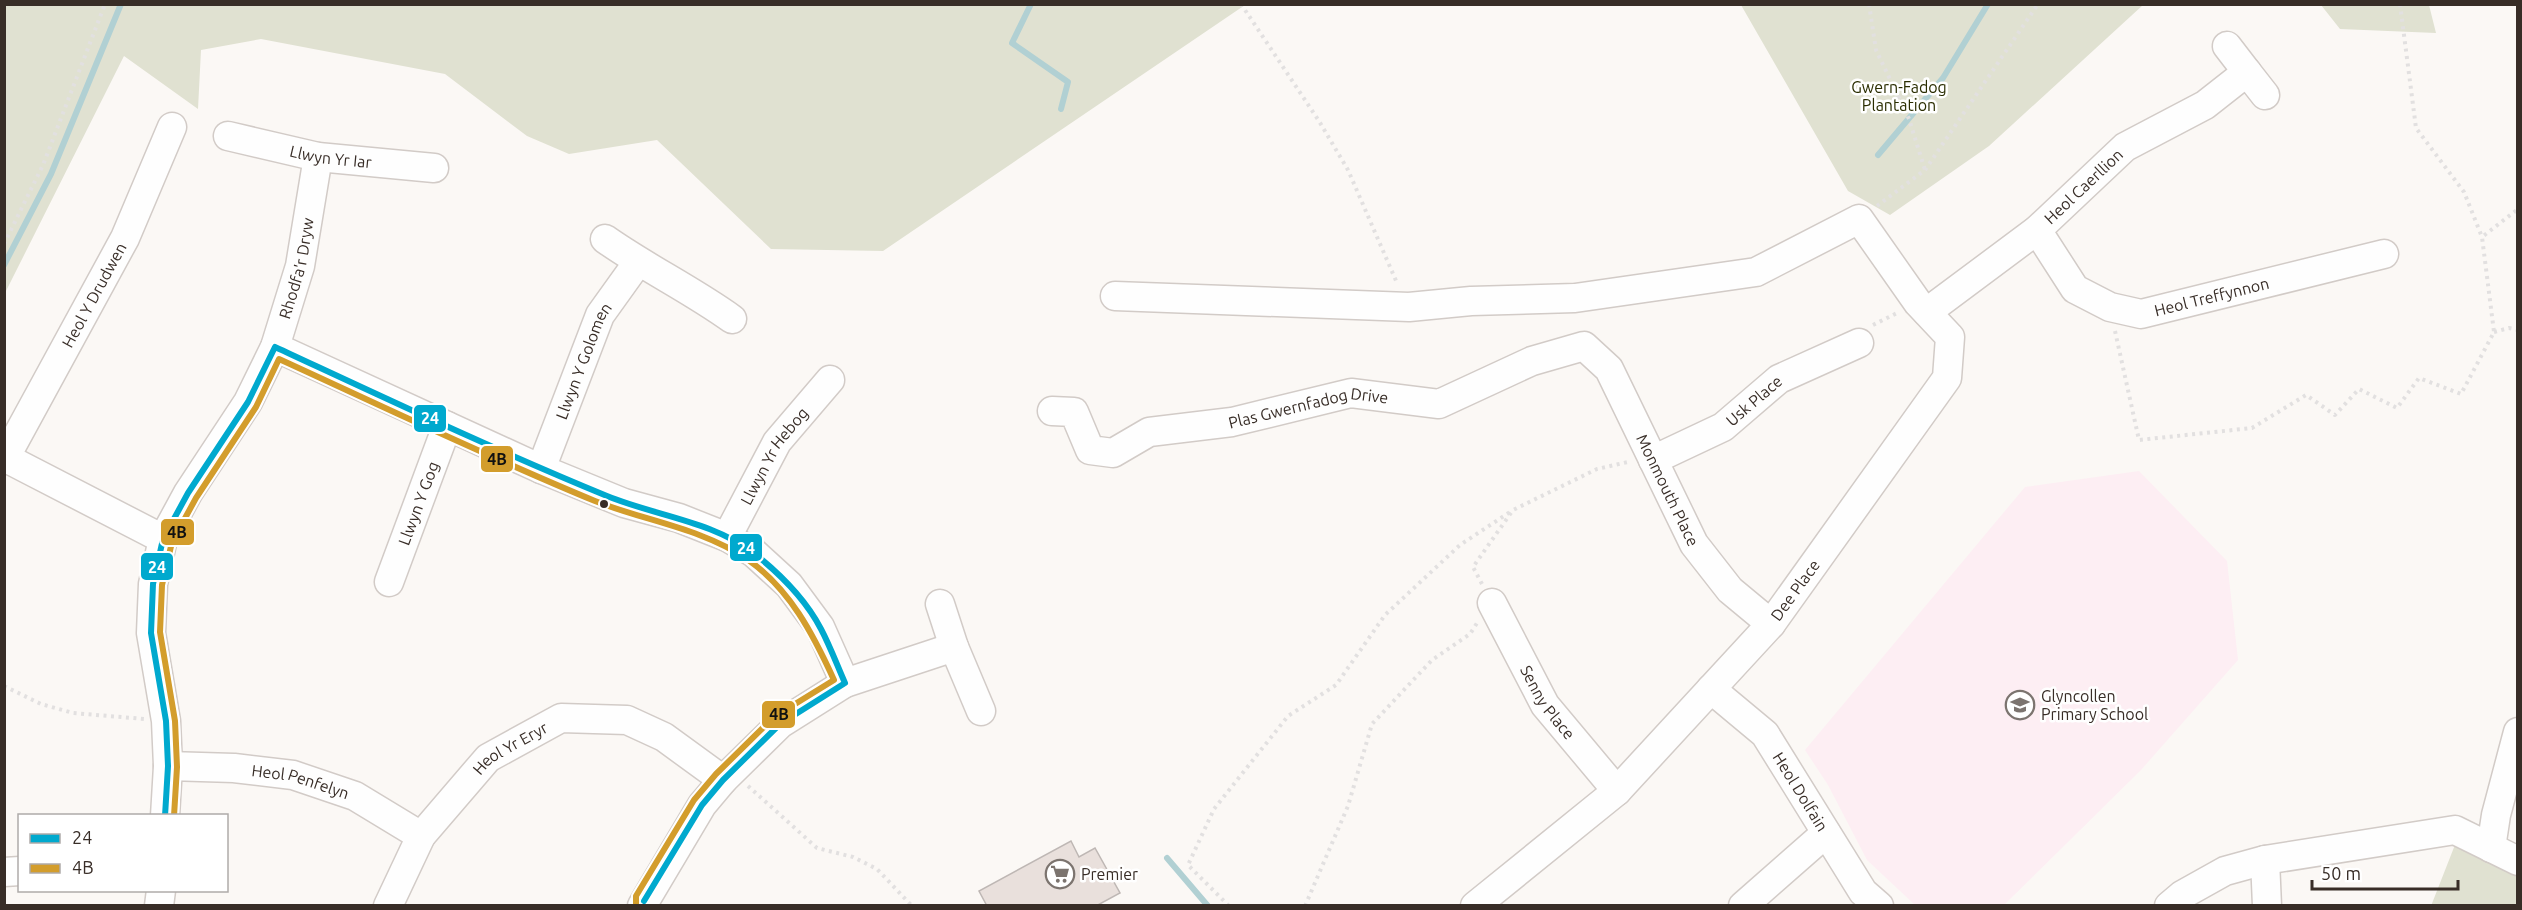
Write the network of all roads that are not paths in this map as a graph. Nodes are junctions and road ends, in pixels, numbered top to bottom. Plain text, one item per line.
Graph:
1 (2227, 46) dead end
2 (2247, 72) junction
3 (2265, 95) dead end
4 (172, 128) dead end
5 (228, 136) dead end
6 (318, 157) junction
7 (434, 168) dead end
8 (2037, 230) junction
9 (605, 239) dead end
10 (2384, 254) dead end
11 (638, 262) junction
12 (1115, 296) dead end
13 (1923, 307) junction
14 (732, 319) dead end
15 (1859, 343) road end
16 (1584, 346) joint
17 (275, 347) junction
18 (830, 380) dead end
19 (1052, 411) dead end
20 (447, 426) junction
21 (5, 459) edge
22 (1653, 460) junction
23 (541, 469) junction
24 (728, 537) junction
25 (163, 539) junction
26 (389, 582) dead end
27 (1492, 603) road end
28 (940, 604) dead end
29 (1771, 624) junction
30 (954, 647) junction
31 (845, 682) junction
32 (1711, 689) junction
33 (981, 711) dead end
34 (2517, 732) edge
35 (168, 766) junction
36 (728, 776) junction
37 (1617, 792) junction
38 (165, 814) edge
39 (1826, 833) junction
40 (421, 836) junction
41 (2491, 848) junction
42 (2265, 860) junction
43 (2517, 861) edge
44 (646, 904) edge
45 (388, 906) edge
46 (1475, 906) edge
47 (1743, 906) edge
48 (1879, 906) edge
49 (2169, 906) edge
50 (2267, 906) edge

1 - 2 street
2 - 3 street
2 - 8 street, Heol Caerllion
4 - 21 street, Heol Y Drudwen
5 - 6 street, Llwyn Yr Iar
6 - 7 street, Llwyn Yr Iar
6 - 17 street, Rhodfa'r Dryw
8 - 10 street, Heol Treffynnon
8 - 13 street, Heol Caerllion
9 - 11 street
11 - 14 street
11 - 23 street, Llwyn Y Golomen
12 - 13 street, Dee Place
13 - 29 street, Dee Place
15 - 22 street, Usk Place
16 - 19 street, Plas Gwernfadog Drive
16 - 22 street, Monmouth Place
17 - 20 street
17 - 25 street, Rhodfa'r Dryw
18 - 24 street, Llwyn Yr Hebog
20 - 23 street
20 - 26 street, Llwyn Y Gog
21 - 25 street, Heol Y Drudwen
22 - 29 street, Monmouth Place
23 - 24 street
24 - 31 street
25 - 35 street, Rhodfa'r Dryw
27 - 37 street, Senny Place
28 - 30 street
29 - 32 street, Dee Place
30 - 31 street
30 - 33 street
31 - 36 street
32 - 37 street, Dee Place
32 - 39 street, Heol Dolfain
34 - 41 street
35 - 38 street, Rhodfa'r Dryw
35 - 40 street, Heol Penfelyn
36 - 40 street, Heol Yr Eryr
36 - 44 street
37 - 46 street, Dee Place
39 - 47 street
39 - 48 street, Heol Dolfain
40 - 45 street, Heol Yr Eryr
41 - 42 street
41 - 43 street
42 - 49 street
42 - 50 street

